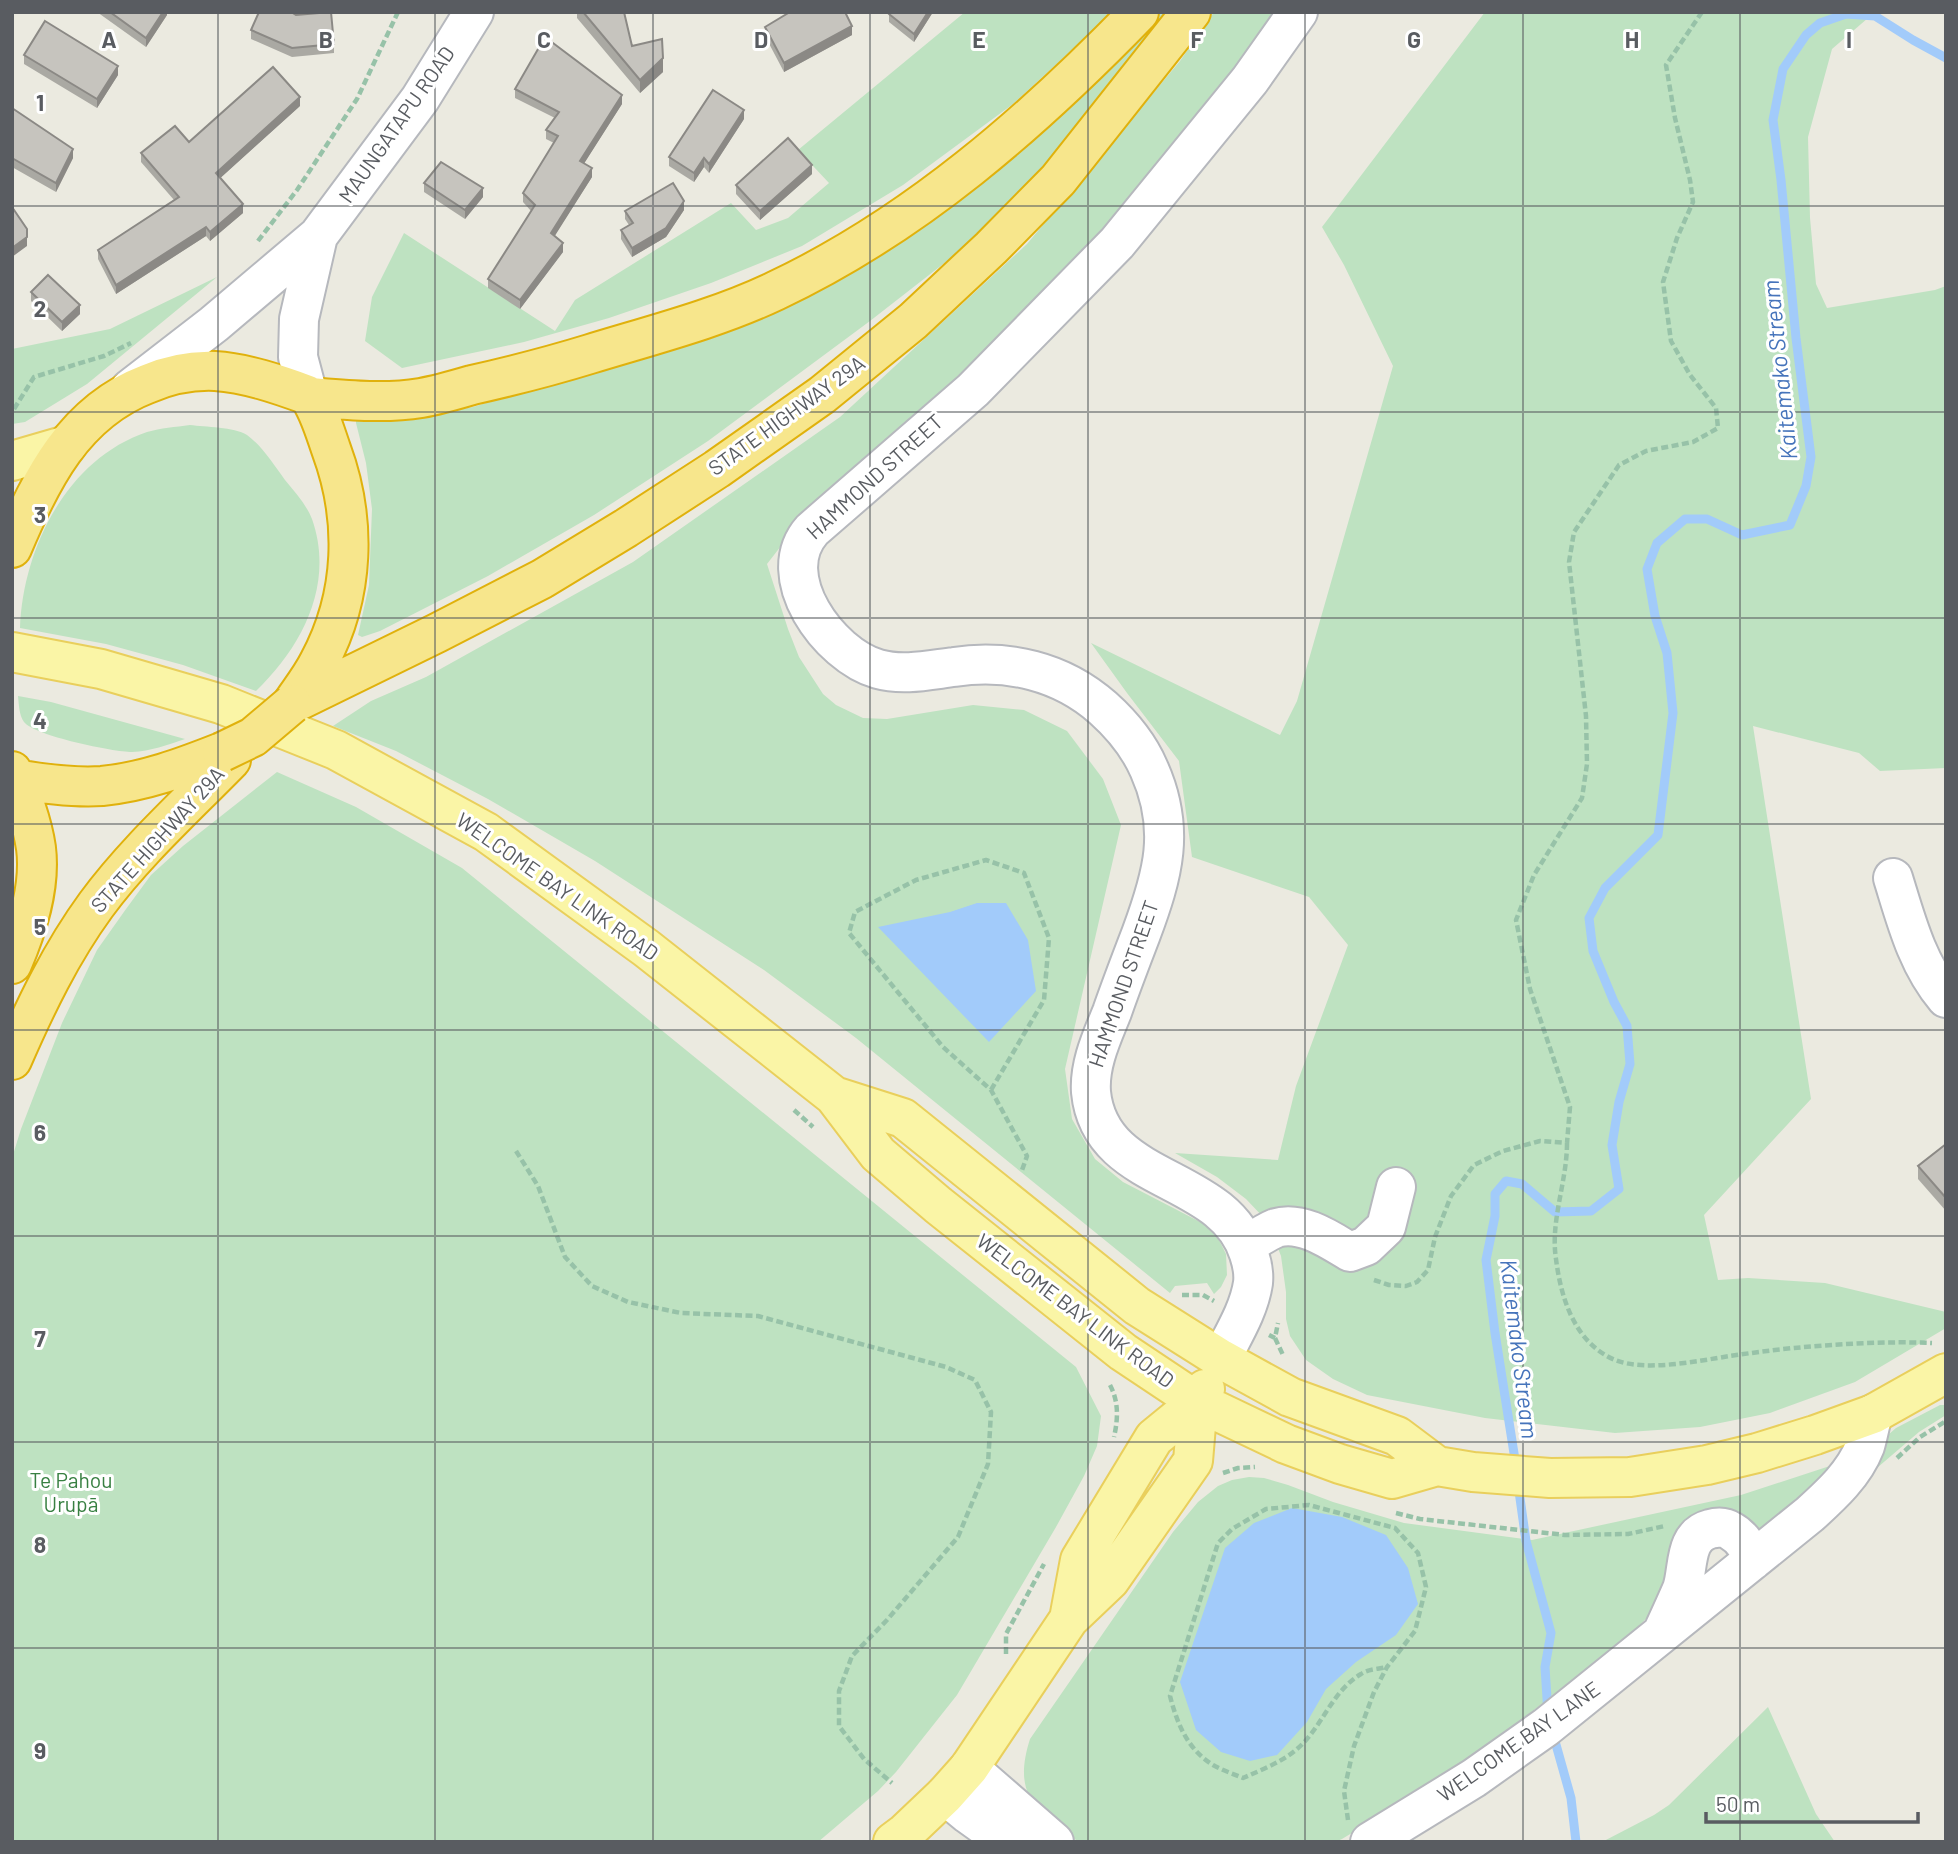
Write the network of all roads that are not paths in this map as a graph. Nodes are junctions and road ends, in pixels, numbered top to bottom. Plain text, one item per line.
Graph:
1 (474, 12) edge
2 (1139, 12) edge
3 (1191, 12) edge
4 (1298, 12) edge
5 (318, 236) junction
6 (126, 392) junction
7 (309, 396) junction
8 (66, 445) junction
9 (12, 461) edge
10 (12, 548) edge
11 (12, 652) edge
12 (292, 704) junction
13 (235, 750) junction
14 (13, 776) edge
15 (1893, 878) dead end
16 (12, 964) edge
17 (1946, 998) edge
18 (12, 1060) edge
19 (834, 1096) junction
20 (1396, 1187) dead end
21 (1247, 1245) junction
22 (1940, 1358) edge
23 (1221, 1359) junction
24 (1198, 1402) junction
25 (1873, 1414) junction
26 (1455, 1469) junction
27 (1752, 1561) junction
28 (1661, 1634) junction
29 (957, 1781) junction
30 (1359, 1835) edge
31 (893, 1842) edge
32 (1007, 1842) edge
33 (1054, 1842) edge

1 - 5 street, MAUNGATAPU ROAD
2 - 7 highway
3 - 12 highway, STATE HIGHWAY 29A
4 - 21 street, HAMMOND STREET
5 - 6 street, MAUNGATAPU ROAD
5 - 7 street, MAUNGATAPU ROAD
6 - 7 highway
6 - 8 highway
7 - 12 highway
8 - 9 main road
8 - 10 highway
11 - 19 main road, WELCOME BAY LINK ROAD
12 - 13 highway, STATE HIGHWAY 29A, bridge
13 - 14 highway
13 - 18 highway, STATE HIGHWAY 29A
14 - 16 highway
15 - 17 street
19 - 23 main road, WELCOME BAY LINK ROAD
19 - 24 main road, WELCOME BAY LINK ROAD
20 - 21 street
21 - 23 street, HAMMOND STREET
22 - 25 main road, WELCOME BAY LINK ROAD
23 - 24 main road
23 - 26 main road, WELCOME BAY LINK ROAD
24 - 26 main road, WELCOME BAY LINK ROAD
24 - 29 main road
25 - 26 main road, WELCOME BAY LINK ROAD
25 - 27 street, WELCOME BAY LANE
27 - 28 street, WELCOME BAY LANE
27 - 28 street, WELCOME BAY LANE
28 - 30 street, WELCOME BAY LANE
29 - 31 main road
29 - 32 street
29 - 33 street

